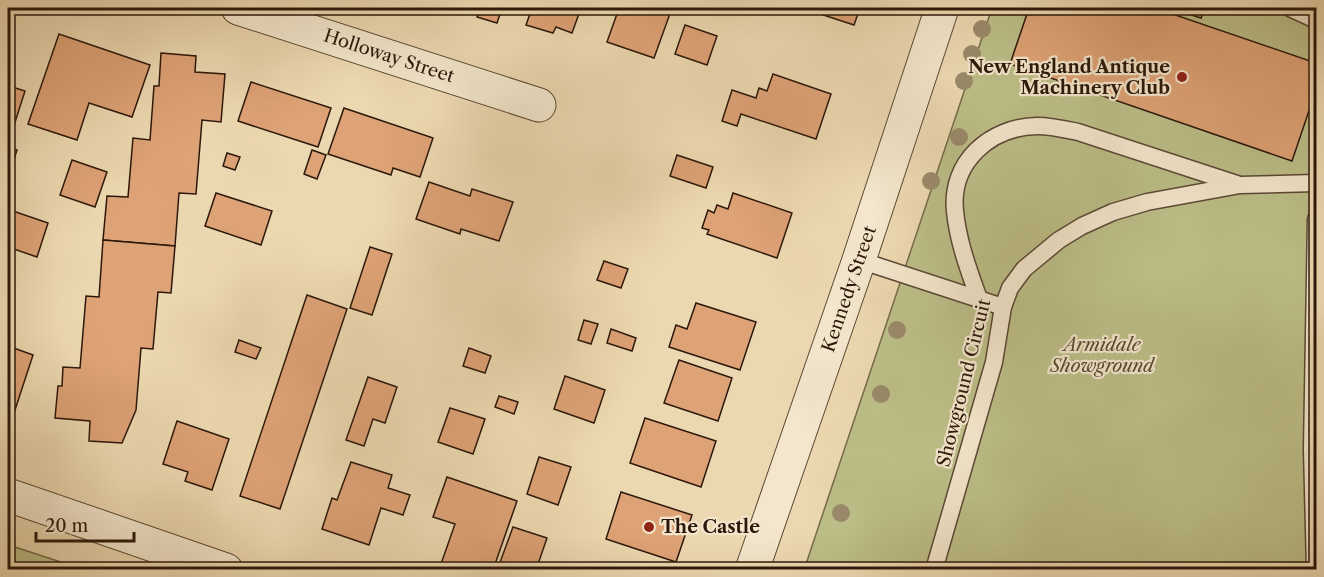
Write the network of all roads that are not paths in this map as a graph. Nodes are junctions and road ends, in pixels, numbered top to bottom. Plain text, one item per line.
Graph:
1 (238, 8) edge
2 (942, 8) edge
3 (1290, 8) edge
4 (1317, 20) edge
5 (539, 105) dead end
6 (1317, 183) edge
7 (1240, 185) junction
8 (1317, 219) edge
9 (859, 260) junction
10 (979, 299) junction
11 (1003, 307) junction
12 (8, 495) edge
13 (226, 570) edge
14 (753, 570) edge
15 (934, 570) edge
16 (1315, 570) edge

1 - 5 street, Holloway Street
2 - 9 street, Kennedy Street
3 - 4 lane
6 - 7 lane, Showground Circuit
7 - 10 lane
7 - 11 lane, Showground Circuit
8 - 16 lane
9 - 10 lane
9 - 14 street, Kennedy Street
10 - 11 lane
11 - 15 lane, Showground Circuit
12 - 13 street

